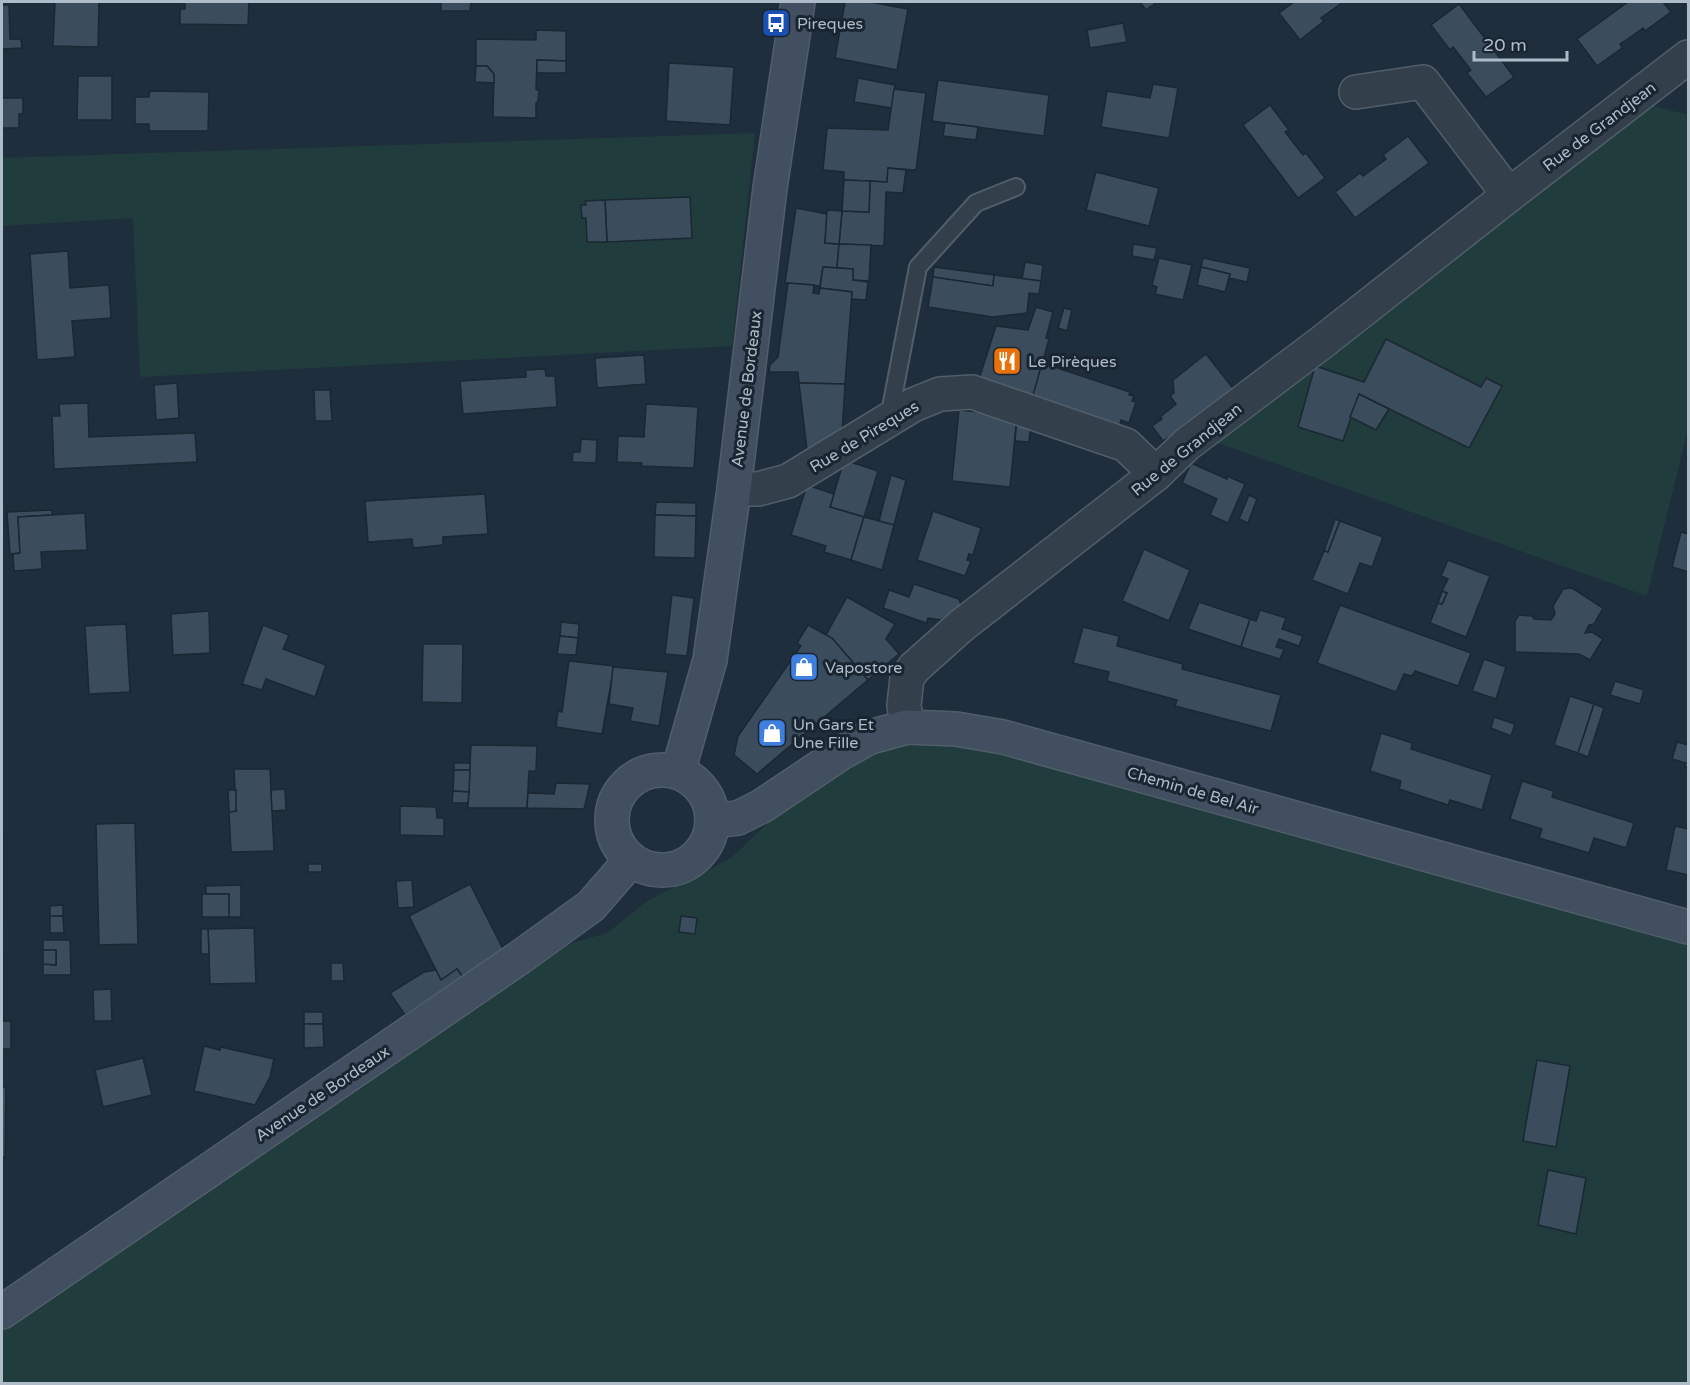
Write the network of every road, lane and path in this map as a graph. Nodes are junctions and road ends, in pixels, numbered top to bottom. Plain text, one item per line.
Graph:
1 (798, 2) edge
2 (1689, 57) edge
3 (1356, 92) dead end
4 (1016, 187) dead end
5 (1509, 195) junction
6 (889, 419) junction
7 (1156, 474) junction
8 (734, 489) junction
9 (907, 727) junction
10 (678, 772) junction
11 (712, 821) junction
12 (631, 860) junction
13 (1689, 927) edge
14 (2, 1312) edge

1 - 8 main road, Avenue de Bordeaux
2 - 5 street, Rue de Grandjean
3 - 5 street
4 - 6 lane
5 - 7 street, Rue de Grandjean
6 - 7 street, Rue de Pireques
6 - 8 street, Rue de Pireques
7 - 9 street, Rue de Grandjean
8 - 10 main road, Avenue de Bordeaux
9 - 11 main road, Chemin de Bel Air
9 - 13 main road, Chemin de Bel Air
10 - 11 main road
10 - 12 main road
11 - 12 main road
12 - 14 main road, Avenue de Bordeaux

